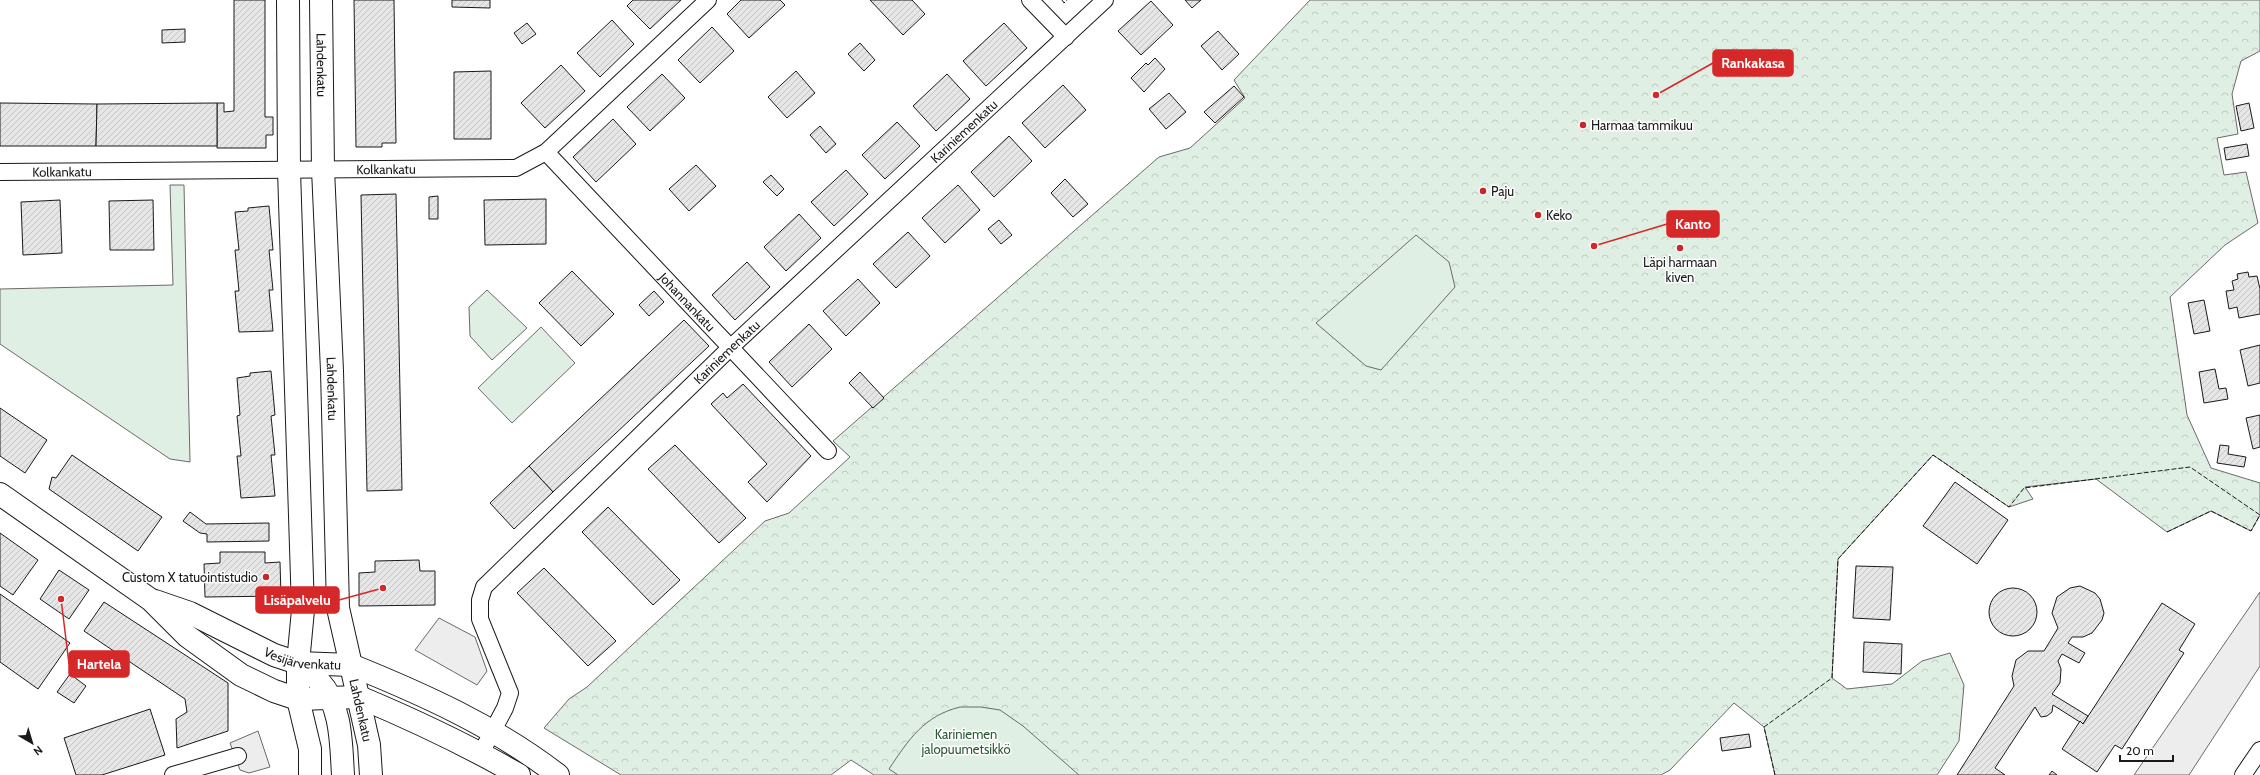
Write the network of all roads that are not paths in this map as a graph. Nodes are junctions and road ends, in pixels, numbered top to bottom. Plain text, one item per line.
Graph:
1 (288, 0) edge
2 (321, 0) edge
3 (708, 0) edge
4 (1030, 0) edge
5 (1105, 0) edge
6 (1066, 37) junction
7 (546, 152) junction
8 (323, 169) junction
9 (289, 170) junction
10 (0, 172) edge
11 (730, 348) junction
12 (828, 451) dead end
13 (0, 494) edge
14 (151, 600) junction
15 (298, 663) junction
16 (351, 665) junction
17 (359, 697) junction
18 (331, 698) junction
19 (298, 699) junction
20 (494, 731) junction
21 (2260, 750) edge
22 (481, 753) junction
23 (238, 756) dead end
24 (173, 775) edge
25 (310, 775) edge
26 (343, 775) edge
27 (371, 775) edge
28 (519, 775) edge
29 (558, 775) edge
30 (2243, 775) edge

1 - 9 main road
2 - 8 main road, Lahdenkatu
3 - 7 street, Kolkankatu
4 - 6 street
5 - 6 street, Kariniemenkatu
6 - 11 street, Kariniemenkatu
7 - 8 street, Kolkankatu
7 - 11 street, Johannankatu
8 - 9 street, Kolkankatu
8 - 16 main road, Lahdenkatu
9 - 10 street, Kolkankatu
9 - 15 main road
11 - 12 street, Johannankatu
11 - 20 street, Kariniemenkatu
13 - 14 main road, Vesijärvenkatu
14 - 15 main road, Vesijärvenkatu
14 - 19 main road, Vesijärvenkatu
15 - 16 main road, Vesijärvenkatu
15 - 18 main road
15 - 19 main road
16 - 17 main road, Lahdenkatu
16 - 20 main road, Vesijärvenkatu
17 - 18 main road, Vesijärvenkatu
17 - 22 main road, Vesijärvenkatu
17 - 27 main road, Lahdenkatu
18 - 19 main road, Vesijärvenkatu
18 - 26 main road
19 - 25 main road
20 - 22 street, Kariniemenkatu
20 - 29 main road, Vesijärvenkatu
21 - 30 street
22 - 28 main road, Vesijärvenkatu
23 - 24 street

